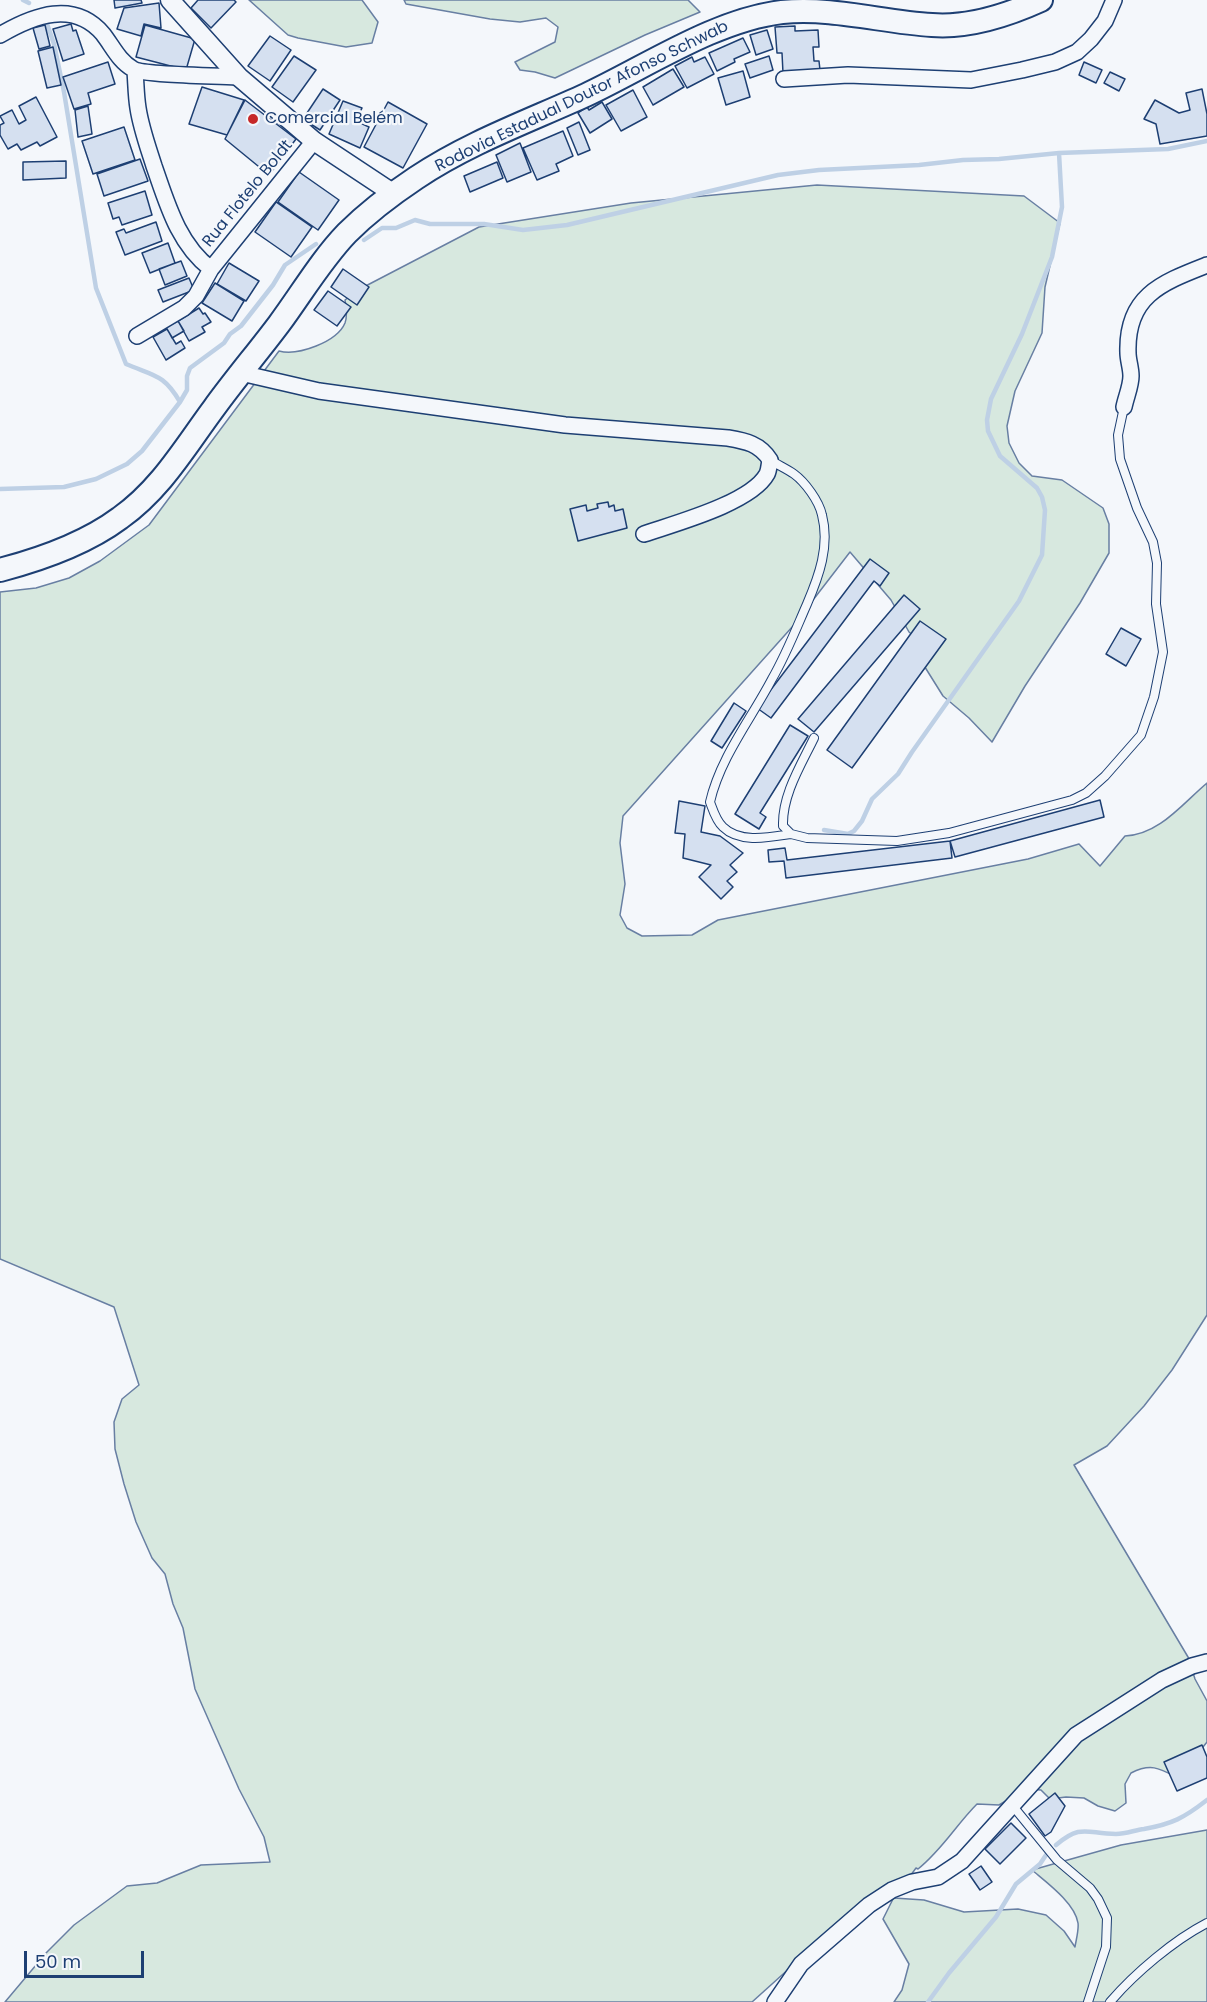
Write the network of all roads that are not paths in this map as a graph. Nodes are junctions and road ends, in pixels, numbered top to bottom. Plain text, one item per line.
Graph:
1 (170, 0) edge
2 (1041, 0) edge
3 (1114, 0) edge
4 (0, 35) edge
5 (135, 71) junction
6 (239, 77) junction
7 (784, 79) dead end
8 (314, 141) junction
9 (394, 194) junction
10 (1207, 265) edge
11 (211, 269) junction
12 (137, 336) dead end
13 (241, 373) junction
14 (1124, 407) joint
15 (770, 460) junction
16 (644, 534) dead end
17 (0, 570) edge
18 (814, 738) dead end
19 (791, 834) junction
20 (1207, 1662) edge
21 (1012, 1804) junction
22 (1207, 1923) edge
23 (775, 2002) edge
24 (1088, 2002) edge
25 (1110, 2002) edge

1 - 6 street
2 - 9 main road, Rodovia Estadual Doutor Afonso Schwab
3 - 7 street
4 - 5 street
5 - 6 street
5 - 11 street
6 - 8 street
8 - 9 street
8 - 11 street, Rua Flotelo Boldt
9 - 13 main road, Rodovia Estadual Doutor Afonso Schwab
10 - 14 street
11 - 12 street, Rua Flotelo Boldt
13 - 15 street
13 - 17 main road, Rodovia Estadual Doutor Afonso Schwab
14 - 19 lane
15 - 16 street
15 - 19 lane
18 - 19 lane
20 - 21 street
21 - 23 street
21 - 24 lane
22 - 25 lane

